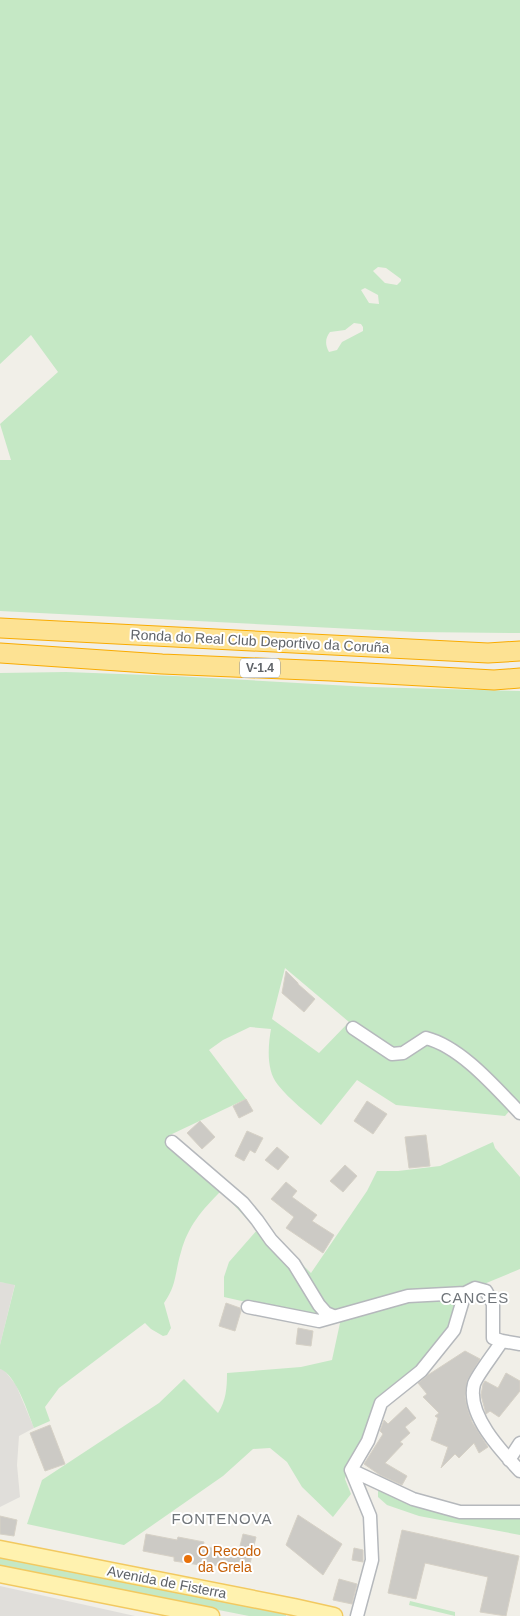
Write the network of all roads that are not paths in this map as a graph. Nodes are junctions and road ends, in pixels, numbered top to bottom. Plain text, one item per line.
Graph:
1 (0, 628) edge
2 (520, 651) edge
3 (0, 653) edge
4 (520, 678) edge
5 (353, 1028) dead end
6 (520, 1113) edge
7 (172, 1142) dead end
8 (465, 1293) junction
9 (248, 1307) dead end
10 (333, 1316) junction
11 (502, 1341) junction
12 (520, 1344) edge
13 (520, 1443) edge
14 (509, 1460) junction
15 (351, 1470) junction
16 (520, 1471) edge
17 (520, 1512) edge
18 (0, 1549) edge
19 (0, 1574) edge
20 (211, 1616) edge
21 (334, 1616) edge
22 (357, 1616) edge

1 - 2 highway, Ronda do Real Club Deportivo da Coruña / V-1.4
3 - 4 highway, Ronda do Real Club Deportivo da Coruña / V-1.4
5 - 6 street
7 - 10 street
8 - 10 street
8 - 11 street
8 - 15 street
9 - 10 street
11 - 12 street
11 - 14 street
13 - 14 street
14 - 16 street
15 - 17 street
15 - 22 street
18 - 21 main road, Avenida de Fisterra
19 - 20 main road, Avenida de Fisterra

